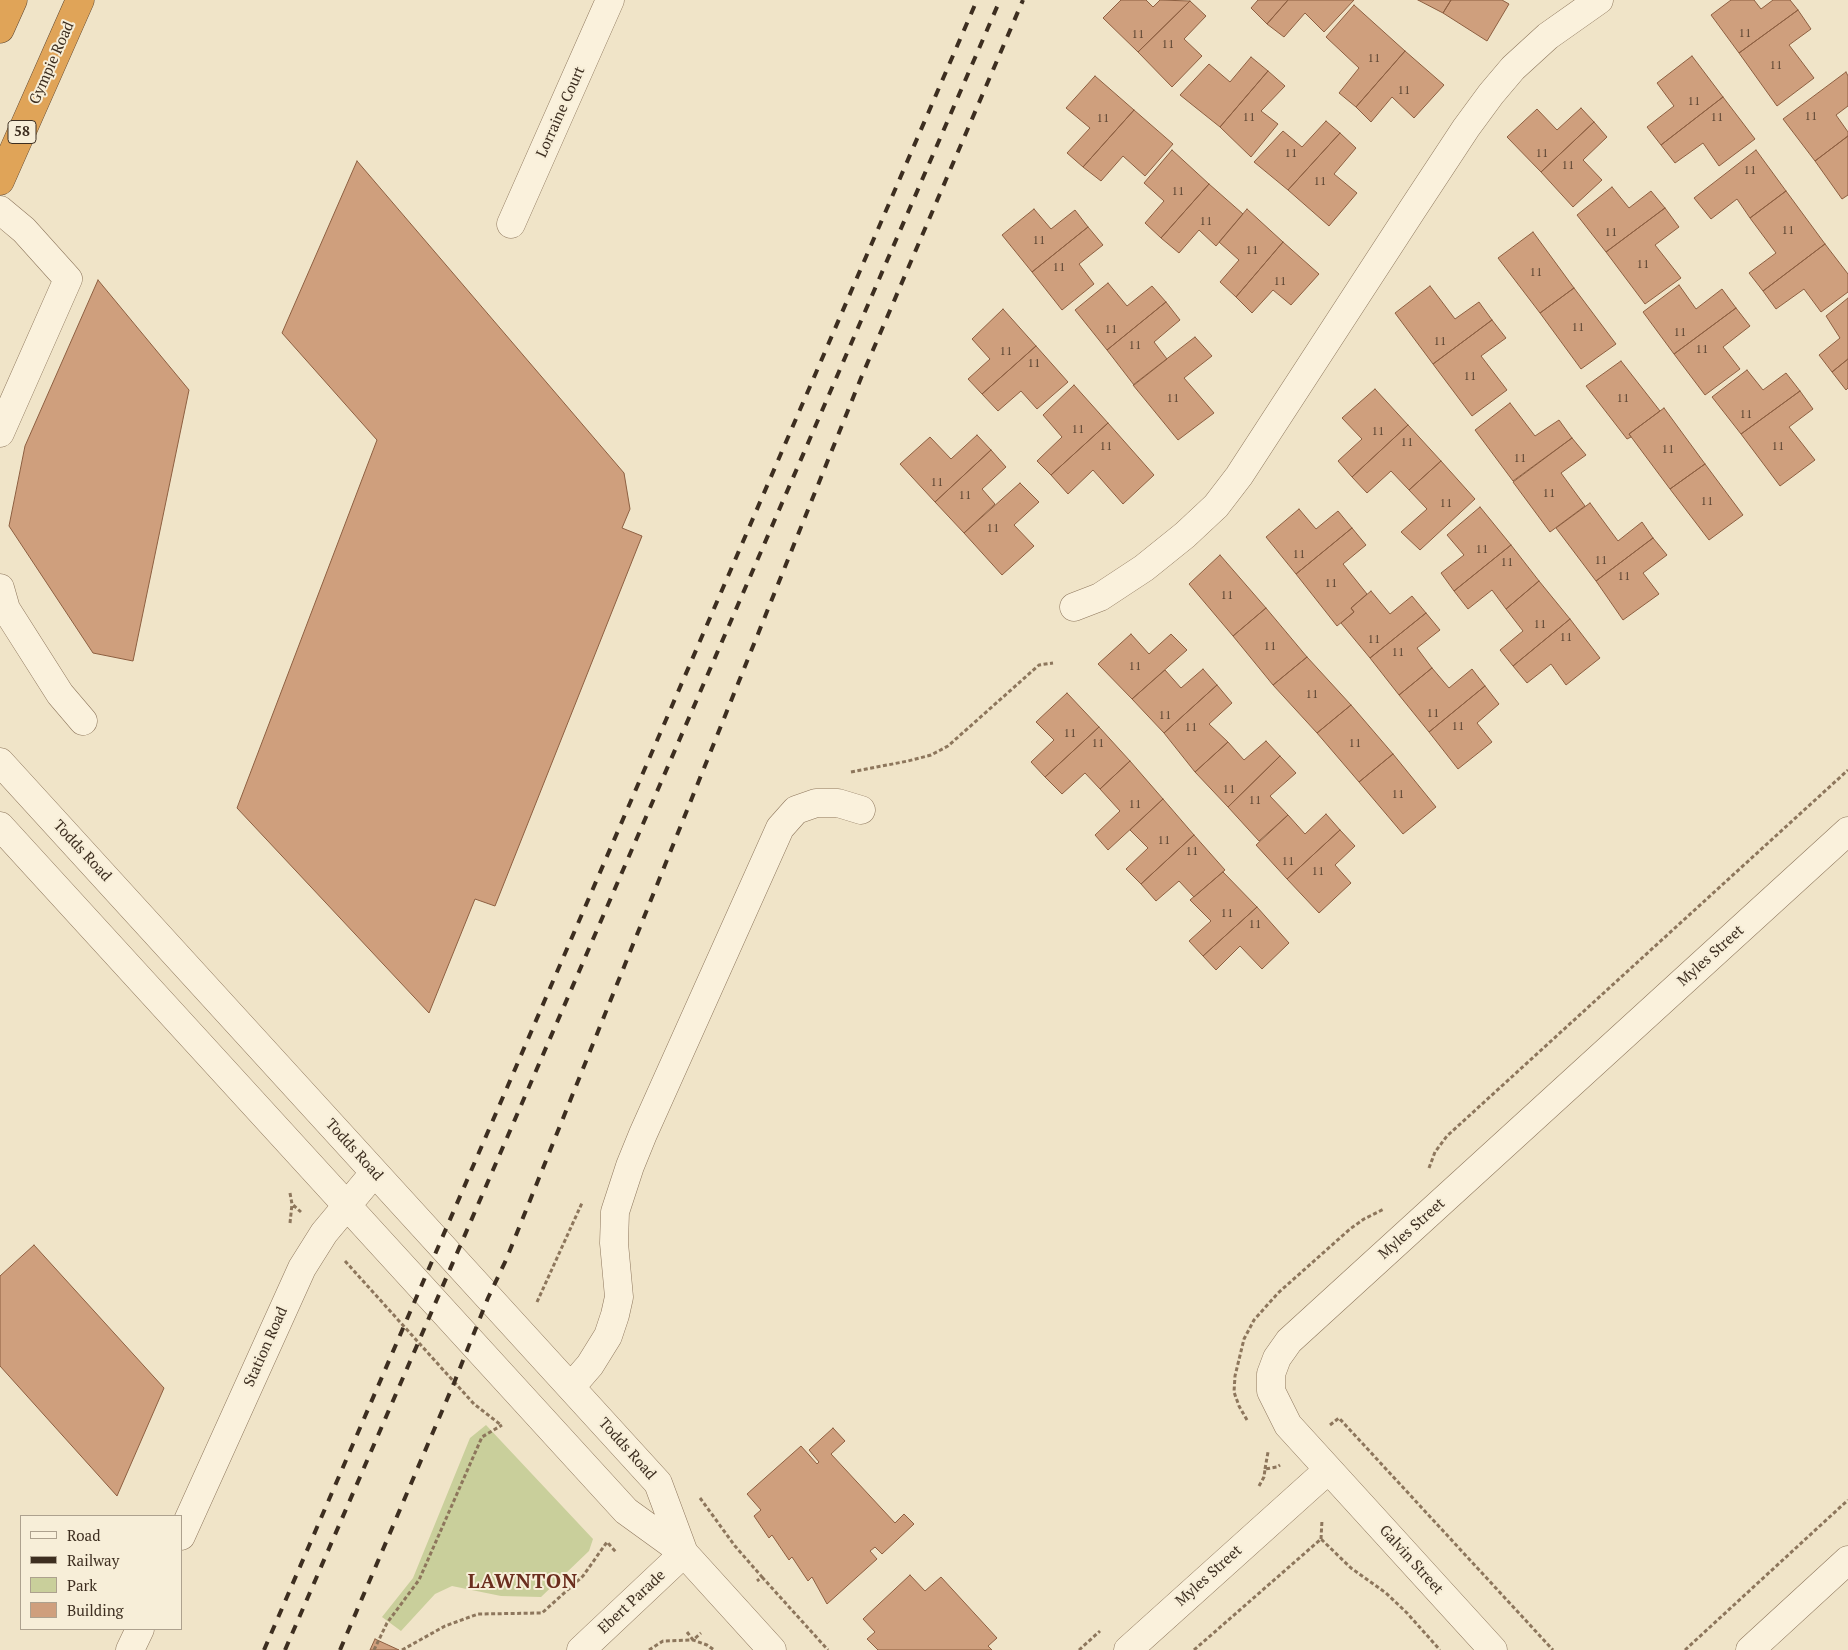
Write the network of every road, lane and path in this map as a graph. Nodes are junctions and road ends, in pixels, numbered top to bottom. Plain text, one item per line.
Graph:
1 (13, 0) edge
2 (80, 0) edge
3 (610, 0) edge
4 (1599, 0) edge
5 (0, 30) edge
6 (0, 181) edge
7 (0, 210) edge
8 (511, 224) dead end
9 (0, 433) edge
10 (0, 588) edge
11 (1074, 607) dead end
12 (83, 722) dead end
13 (0, 762) edge
14 (861, 810) dead end
15 (0, 826) edge
16 (1848, 831) edge
17 (374, 1173) junction
18 (346, 1205) junction
19 (324, 1234) junction
20 (571, 1387) junction
21 (509, 1420) dead end
22 (501, 1426) junction
23 (1306, 1445) junction
24 (1328, 1470) junction
25 (1255, 1491) dead end
26 (698, 1495) dead end
27 (1848, 1500) edge
28 (182, 1534) edge
29 (606, 1536) dead end
30 (614, 1536) dead end
31 (607, 1542) junction
32 (616, 1552) dead end
33 (684, 1553) junction
34 (1848, 1560) edge
35 (762, 1576) junction
36 (757, 1582) dead end
37 (140, 1630) edge
38 (1100, 1631) dead end
39 (687, 1632) dead end
40 (701, 1632) dead end
41 (693, 1640) junction
42 (130, 1650) edge
43 (374, 1650) edge
44 (402, 1650) edge
45 (581, 1650) edge
46 (650, 1650) edge
47 (714, 1650) edge
48 (772, 1650) edge
49 (828, 1650) edge
50 (1079, 1650) edge
51 (1128, 1650) edge
52 (1194, 1650) edge
53 (1440, 1650) edge
54 (1493, 1650) edge
55 (1553, 1650) edge
56 (1685, 1650) edge
57 (1750, 1650) edge

1 - 5 highway
2 - 6 highway, Gympie Road / 58
3 - 8 street, Lorraine Court
4 - 11 street
7 - 9 street
10 - 12 street
13 - 17 street, Todds Road
14 - 20 street
15 - 18 street, Todds Road
16 - 23 street, Myles Street
17 - 18 street, Station Road
17 - 20 street, Todds Road
18 - 19 street, Station Road
18 - 33 street, Todds Road
19 - 22 path
19 - 28 street, Station Road
20 - 33 street, Todds Road
21 - 22 path
22 - 43 path
23 - 24 street, Myles Street
23 - 25 path
23 - 55 path
24 - 51 street, Myles Street
24 - 54 street, Galvin Street
26 - 35 path
27 - 56 path
29 - 31 path
30 - 31 path
31 - 32 path
31 - 44 path
33 - 45 street, Ebert Parade
33 - 48 street, Todds Road
34 - 57 street
35 - 36 path
35 - 49 path
37 - 42 street
38 - 50 path
39 - 41 path
40 - 41 path
41 - 46 path
41 - 47 path
52 - 53 path

